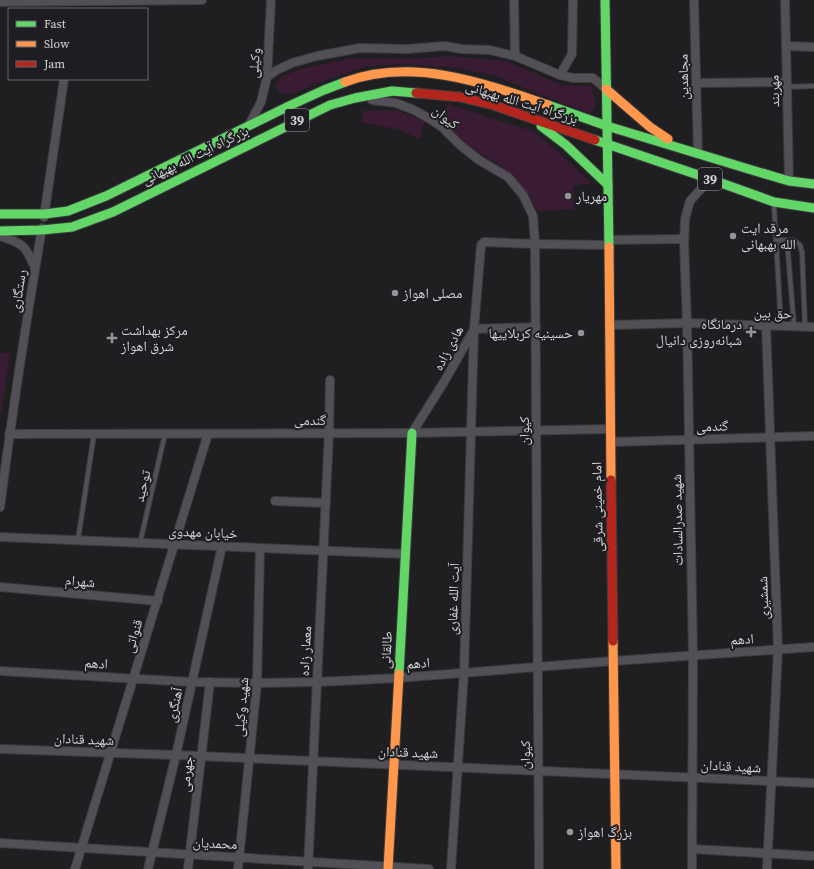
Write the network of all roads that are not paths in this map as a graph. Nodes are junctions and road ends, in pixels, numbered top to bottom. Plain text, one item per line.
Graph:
1 (143, 0) edge
2 (202, 0) edge
3 (272, 0) edge
4 (514, 0) edge
5 (573, 0) edge
6 (605, 0) edge
7 (694, 0) edge
8 (785, 0) edge
9 (14, 1) edge
10 (0, 2) edge
11 (75, 3) edge
12 (786, 46) junction
13 (814, 47) edge
14 (515, 56) junction
15 (560, 75) junction
16 (267, 77) junction
17 (64, 80) edge
18 (696, 83) junction
19 (787, 84) junction
20 (814, 86) edge
21 (606, 89) junction
22 (355, 98) junction
23 (523, 115) junction
24 (249, 125) junction
25 (607, 126) junction
26 (607, 144) junction
27 (685, 150) junction
28 (698, 154) junction
29 (710, 179) junction
30 (789, 181) junction
31 (814, 184) edge
32 (608, 185) junction
33 (106, 196) junction
34 (774, 202) junction
35 (814, 208) edge
36 (113, 212) junction
37 (0, 214) edge
38 (45, 214) junction
39 (42, 230) junction
40 (0, 231) edge
41 (0, 236) edge
42 (684, 239) junction
43 (776, 240) junction
44 (787, 240) junction
45 (608, 243) junction
46 (536, 244) junction
47 (35, 269) junction
48 (687, 323) junction
49 (610, 325) junction
50 (766, 325) junction
51 (781, 326) junction
52 (536, 327) junction
53 (794, 327) junction
54 (810, 327) edge
55 (474, 329) junction
56 (330, 380) dead end
57 (610, 429) junction
58 (537, 431) junction
59 (472, 432) junction
60 (412, 433) junction
61 (9, 434) junction
62 (94, 434) junction
63 (165, 434) junction
64 (208, 434) junction
65 (329, 434) junction
66 (814, 436) edge
67 (770, 437) junction
68 (688, 440) junction
69 (610, 442) junction
70 (275, 501) dead end
71 (326, 502) junction
72 (0, 507) edge
73 (0, 537) edge
74 (78, 540) junction
75 (140, 543) junction
76 (175, 544) junction
77 (222, 546) junction
78 (260, 548) junction
79 (323, 550) junction
80 (405, 554) junction
81 (0, 587) edge
82 (158, 601) junction
83 (814, 647) edge
84 (778, 649) junction
85 (693, 655) junction
86 (613, 660) junction
87 (538, 666) junction
88 (0, 671) edge
89 (464, 672) junction
90 (134, 678) junction
91 (398, 678) junction
92 (192, 682) junction
93 (210, 682) junction
94 (317, 682) junction
95 (257, 683) junction
96 (0, 749) edge
97 (111, 753) junction
98 (176, 755) junction
99 (202, 756) junction
100 (249, 758) junction
101 (313, 761) junction
102 (393, 765) junction
103 (458, 768) junction
104 (538, 771) junction
105 (614, 774) junction
106 (692, 778) junction
107 (771, 781) junction
108 (814, 783) edge
109 (0, 843) edge
110 (82, 847) junction
111 (692, 848) junction
112 (152, 852) junction
113 (768, 853) junction
114 (190, 854) junction
115 (814, 856) edge
116 (240, 857) junction
117 (308, 865) edge
118 (388, 867) edge
119 (75, 869) edge
120 (148, 869) edge
121 (188, 869) edge
122 (238, 869) edge
123 (429, 869) edge
124 (451, 869) edge
125 (539, 869) edge
126 (616, 869) edge
127 (692, 869) edge
128 (767, 869) edge

1 - 2 street
1 - 11 street
3 - 16 street, وکیلی
4 - 14 street
5 - 15 street
6 - 21 main road
7 - 18 street, مجاهدین
8 - 12 street, مهربند
9 - 10 street
9 - 11 street
12 - 13 street
12 - 19 street, مهربند
14 - 15 street
14 - 16 street
15 - 21 street
16 - 24 street, وکیلی
17 - 38 street, رستگاری
18 - 19 street
18 - 28 street, مجاهدین
19 - 20 lane
19 - 30 street, مهربند
21 - 25 main road
21 - 27 main road
22 - 23 main road, بزرگراه آیت الله بهبهانی / 39
22 - 36 main road, بزرگراه آیت الله بهبهانی / 39
22 - 46 street, کیوان
23 - 26 main road, بزرگراه آیت الله بهبهانی / 39
23 - 32 main road
24 - 25 main road, بزرگراه آیت الله بهبهانی / 39
24 - 33 main road, بزرگراه آیت الله بهبهانی / 39
25 - 26 main road, امام خمینی شرقی
25 - 27 main road, بزرگراه آیت الله بهبهانی / 39
26 - 29 main road, بزرگراه آیت الله بهبهانی / 39
26 - 32 main road, امام خمینی شرقی
27 - 28 main road, بزرگراه آیت الله بهبهانی / 39
28 - 30 main road, بزرگراه آیت الله بهبهانی / 39
29 - 34 main road, بزرگراه آیت الله بهبهانی / 39
29 - 42 street, شهید صدرالسادات
30 - 31 main road, بزرگراه آیت الله بهبهانی / 39
32 - 45 main road, امام خمینی شرقی
33 - 36 main road
33 - 38 main road, بزرگراه آیت الله بهبهانی / 39
34 - 35 main road, بزرگراه آیت الله بهبهانی / 39
34 - 43 lane
36 - 39 main road, بزرگراه آیت الله بهبهانی / 39
37 - 38 main road, بزرگراه آیت الله بهبهانی / 39
38 - 39 street, رستگاری
39 - 40 main road, بزرگراه آیت الله بهبهانی / 39
39 - 47 street, رستگاری
41 - 47 street
42 - 45 street
42 - 48 street, شهید صدرالسادات
43 - 44 lane
43 - 51 lane
44 - 53 lane
44 - 54 lane
45 - 46 street
45 - 49 main road, امام خمینی شرقی
46 - 52 street, کیوان
46 - 55 street, هادی زاده
47 - 61 street, رستگاری
48 - 49 street, حق بین
48 - 50 street, حق بین
48 - 68 street, شهید صدرالسادات
49 - 57 main road, امام خمینی شرقی
50 - 51 street, حق بین
50 - 67 street, شمشیری
51 - 53 street, حق بین
52 - 55 street
52 - 58 street, کیوان
53 - 54 street, حق بین
55 - 59 street, آیت الله غفاری
55 - 60 street, هادی زاده
56 - 65 street, معمار زاده
57 - 58 street, گندمی
57 - 69 main road, امام خمینی شرقی
58 - 59 street, گندمی
58 - 87 street, کیوان
59 - 60 street, گندمی
59 - 89 street, آیت الله غفاری
60 - 65 street, گندمی
60 - 80 main road, طالقانی
61 - 62 street, گندمی
61 - 72 street, رستگاری
62 - 63 street, گندمی
62 - 74 lane
63 - 64 street, گندمی
63 - 75 lane, توحید
64 - 65 street, گندمی
64 - 76 street, قنواتی
65 - 71 street, معمار زاده
66 - 67 street, گندمی
67 - 68 street, گندمی
67 - 84 street, شمشیری
68 - 69 street, گندمی
68 - 85 street, شهید صدرالسادات
69 - 86 main road, امام خمینی شرقی
70 - 71 street
71 - 79 street, معمار زاده
73 - 74 street, خیابان مهدوی
74 - 75 street, خیابان مهدوی
75 - 76 street, خیابان مهدوی
76 - 77 street, خیابان مهدوی
76 - 82 street, قنواتی
77 - 78 street, خیابان مهدوی
77 - 92 street, آهنگری
78 - 79 street, خیابان مهدوی
78 - 95 street, شهید وکیلی
79 - 80 street, خیابان مهدوی
79 - 94 street, معمار زاده
80 - 91 main road, طالقانی
81 - 82 street, شهرام
82 - 90 street, قنواتی
83 - 84 street, ادهم
84 - 85 street, ادهم
84 - 107 street, شمشیری
85 - 86 street, ادهم
85 - 106 street, شهید صدرالسادات
86 - 87 street, ادهم
86 - 105 main road, امام خمینی شرقی
87 - 89 street, ادهم
87 - 104 street, کیوان
88 - 90 street, ادهم
89 - 91 street, ادهم
89 - 103 street, آیت الله غفاری
90 - 92 street, ادهم
90 - 97 street, قنواتی
91 - 94 street, ادهم
91 - 102 main road, طالقانی
92 - 93 street, ادهم
92 - 98 street, آهنگری
93 - 95 street, ادهم
93 - 99 street, جهرمی
94 - 95 street, ادهم
94 - 101 street, معمار زاده
95 - 100 street, شهید وکیلی
96 - 97 street, شهید قنادان
97 - 98 street, شهید قنادان
97 - 110 street, قنواتی
98 - 99 street, شهید قنادان
98 - 112 street, آهنگری
99 - 100 street, شهید قنادان
99 - 114 street, جهرمی
100 - 101 street, شهید قنادان
100 - 116 street, شهید وکیلی
101 - 102 street, شهید قنادان
101 - 117 street, معمار زاده
102 - 103 street, شهید قنادان
102 - 118 main road, طالقانی
103 - 104 street, شهید قنادان
103 - 124 street, آیت الله غفاری
104 - 105 street, شهید قنادان
104 - 125 street, کیوان
105 - 106 street, شهید قنادان
105 - 126 main road, امام خمینی شرقی
106 - 107 street, شهید قنادان
106 - 111 street, شهید صدرالسادات
107 - 108 street, شهید قنادان
107 - 113 street, شمشیری
109 - 110 street, محمدیان
110 - 112 street, محمدیان
110 - 119 street, قنواتی
111 - 113 street
111 - 127 street, شهید صدرالسادات
112 - 114 street, محمدیان
112 - 120 street, آهنگری
113 - 115 street
113 - 128 street, شمشیری
114 - 116 street, محمدیان
114 - 121 street, جهرمی
116 - 117 street, محمدیان
116 - 122 street, شهید وکیلی
117 - 118 street, محمدیان
118 - 123 street, محمدیان

